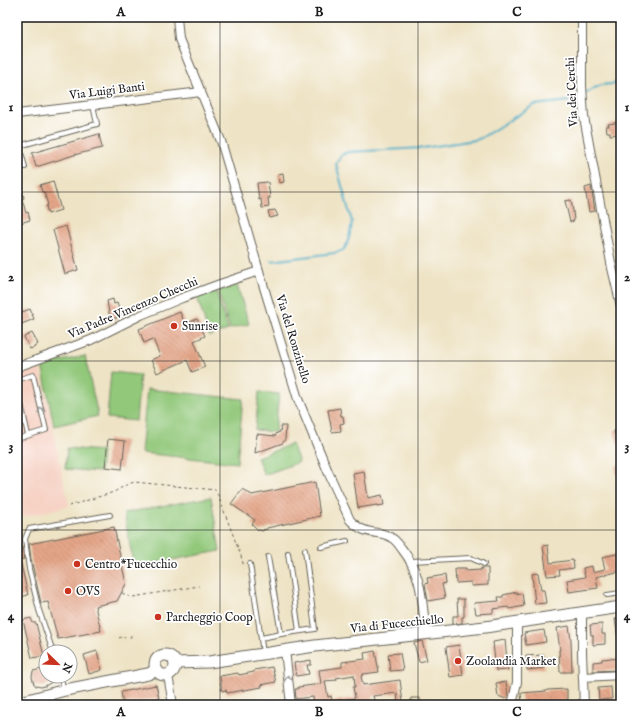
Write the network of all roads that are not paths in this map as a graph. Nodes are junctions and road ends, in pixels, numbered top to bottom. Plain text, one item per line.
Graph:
1 (177, 17) edge
2 (582, 17) edge
3 (201, 92) junction
4 (93, 105) junction
5 (17, 114) edge
6 (17, 138) edge
7 (19, 146) junction
8 (24, 167) dead end
9 (259, 271) junction
10 (621, 306) edge
11 (17, 367) edge
12 (17, 380) edge
13 (17, 386) edge
14 (28, 435) junction
15 (17, 439) edge
16 (110, 515) dead end
17 (347, 541) dead end
18 (321, 547) dead end
19 (304, 550) dead end
20 (288, 553) dead end
21 (268, 557) dead end
22 (411, 561) junction
23 (250, 564) dead end
24 (484, 564) dead end
25 (621, 593) edge
26 (608, 596) dead end
27 (621, 607) edge
28 (582, 612) junction
29 (517, 622) junction
30 (299, 631) junction
31 (280, 634) junction
32 (426, 634) junction
33 (260, 638) junction
34 (50, 644) edge
35 (285, 650) junction
36 (263, 654) junction
37 (176, 664) junction
38 (157, 670) junction
39 (168, 675) junction
40 (621, 675) edge
41 (583, 678) junction
42 (63, 684) edge
43 (65, 690) junction
44 (17, 703) edge
45 (173, 705) edge
46 (291, 705) edge
47 (512, 705) edge
48 (584, 705) edge

1 - 3 street, Via del Ronzinello
2 - 10 street, Via dei Cerchi
3 - 4 street, Via Luigi Banti
3 - 9 street, Via del Ronzinello
4 - 5 street, Via Luigi Banti
4 - 7 lane
6 - 7 lane
7 - 8 lane
9 - 11 street, Via Padre Vincenzo Checchi
9 - 22 street, Via del Ronzinello
14 -> 12 lane
13 - 14 lane
14 - 15 lane
16 - 34 lane
17 - 18 lane
19 - 30 lane
20 - 30 lane
21 - 31 lane
22 - 24 lane
22 - 32 street, Via del Ronzinello
23 - 33 lane
25 - 26 lane
27 - 28 main road, Via di Fucecchiello
28 - 29 main road, Via di Fucecchiello
28 - 41 street
29 - 32 main road, Via di Fucecchiello
29 - 47 street
30 - 31 lane
31 - 33 lane
32 - 35 main road, Via di Fucecchiello
33 - 36 lane
35 - 36 main road, Via di Fucecchiello
46 -> 35 street
36 - 37 main road, Via di Fucecchiello
37 - 38 main road
37 - 39 main road
38 - 39 main road
38 - 43 main road
39 - 45 street
40 - 41 street
41 - 48 street
42 - 43 lane
43 - 44 main road

